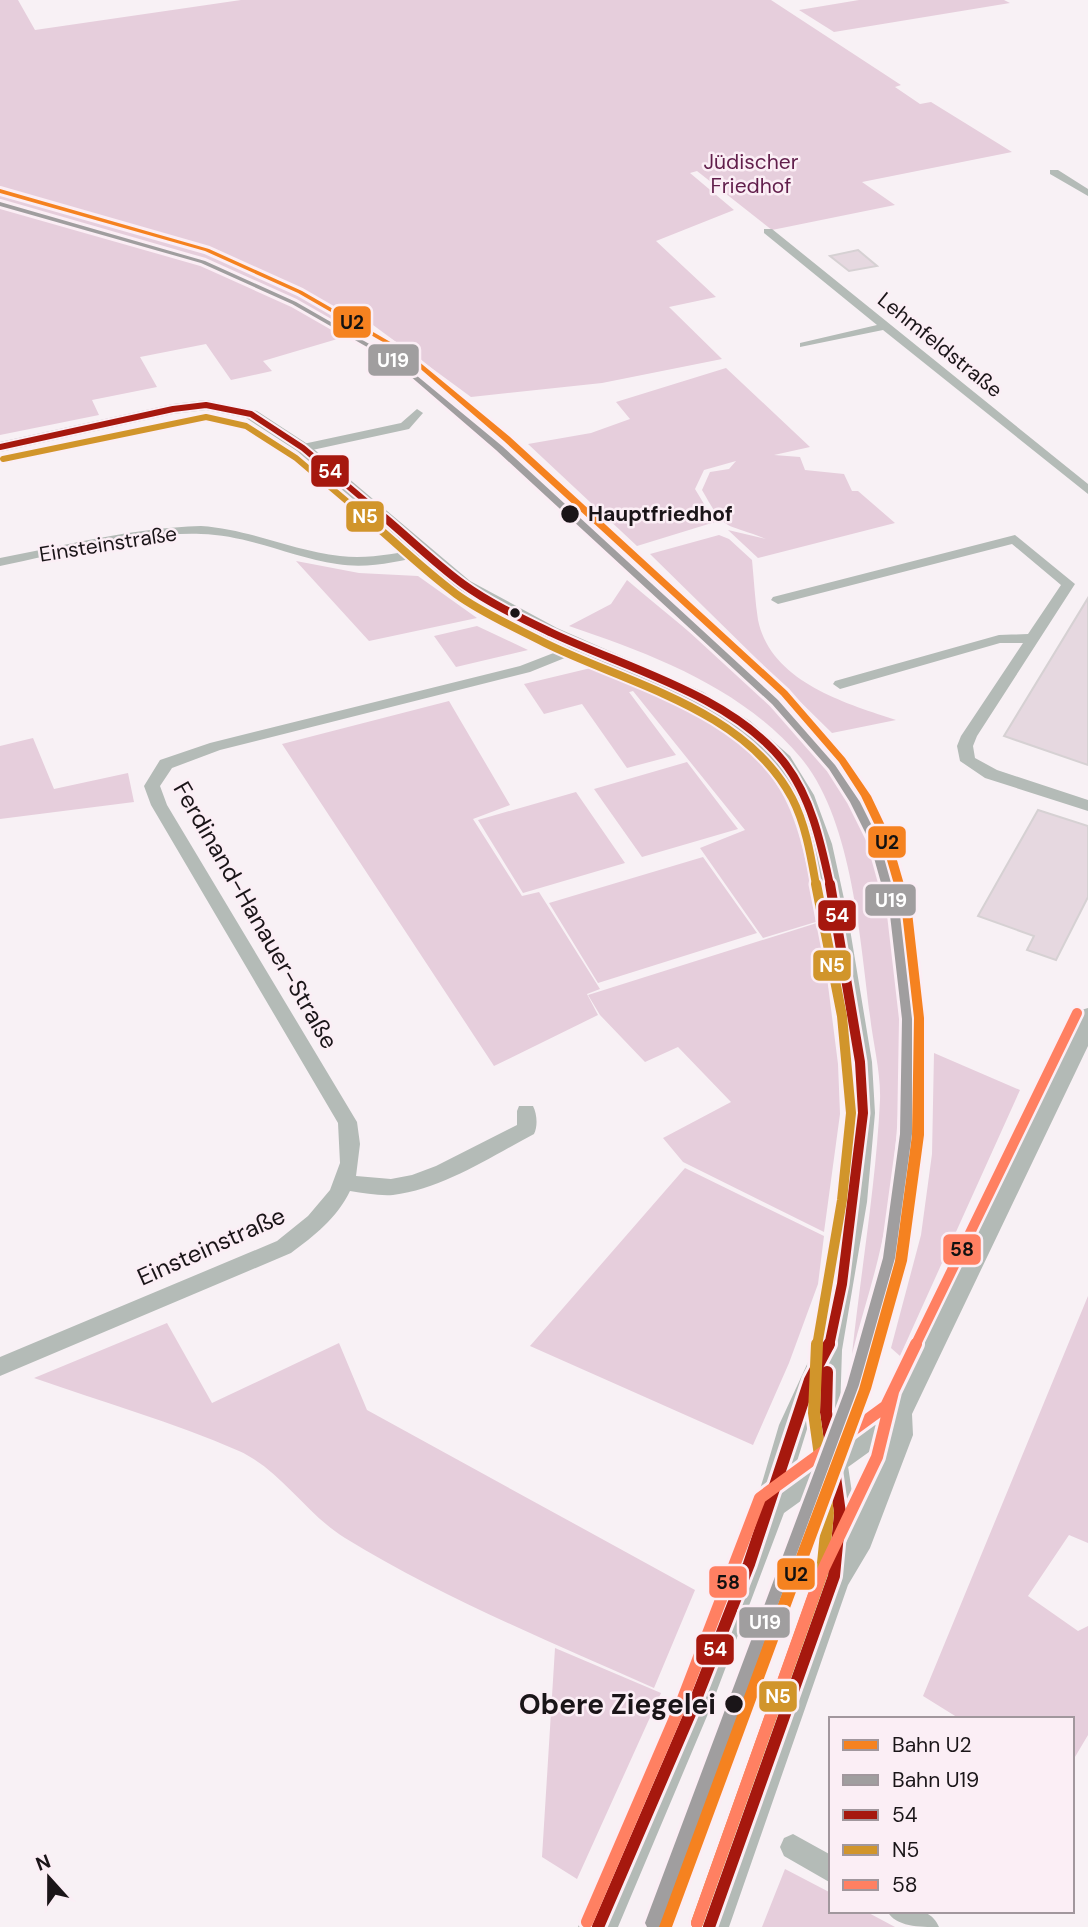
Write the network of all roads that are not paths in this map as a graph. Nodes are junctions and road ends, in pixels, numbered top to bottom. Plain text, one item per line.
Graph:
1 (1054, 172) dead end
2 (1088, 193) edge
3 (768, 231) dead end
4 (886, 326) junction
5 (804, 345) dead end
6 (417, 413) dead end
7 (0, 447) edge
8 (303, 448) junction
9 (1088, 490) edge
10 (422, 552) junction
11 (0, 562) edge
12 (778, 600) dead end
13 (1033, 638) junction
14 (582, 646) junction
15 (840, 684) dead end
16 (1088, 806) edge
17 (1088, 1018) edge
18 (526, 1111) dead end
19 (345, 1183) junction
20 (828, 1350) junction
21 (0, 1367) edge
22 (896, 1414) junction
23 (831, 1461) junction
24 (771, 1503) junction
25 (834, 1576) junction
26 (793, 1847) dead end
27 (829, 1869) edge
28 (903, 1913) edge
29 (598, 1927) edge
30 (709, 1927) edge
31 (926, 1927) edge

1 - 2 street
3 - 4 street, Lehmfeldstraße
4 - 5 street
4 - 9 street, Lehmfeldstraße
6 - 8 street
7 - 8 street
8 - 10 street
10 - 11 street, Einsteinstraße
10 - 14 street
12 - 13 street
13 - 15 street
13 - 16 street
14 - 19 street, Ferdinand-Hanauer-Straße
14 - 20 street
17 - 22 main road
18 - 19 street
19 - 21 street, Einsteinstraße
20 - 23 street
20 - 24 street
22 - 23 main road
22 - 25 main road
23 - 24 main road
23 - 25 street
24 - 29 main road
25 - 30 main road
26 - 27 street
28 - 31 street

